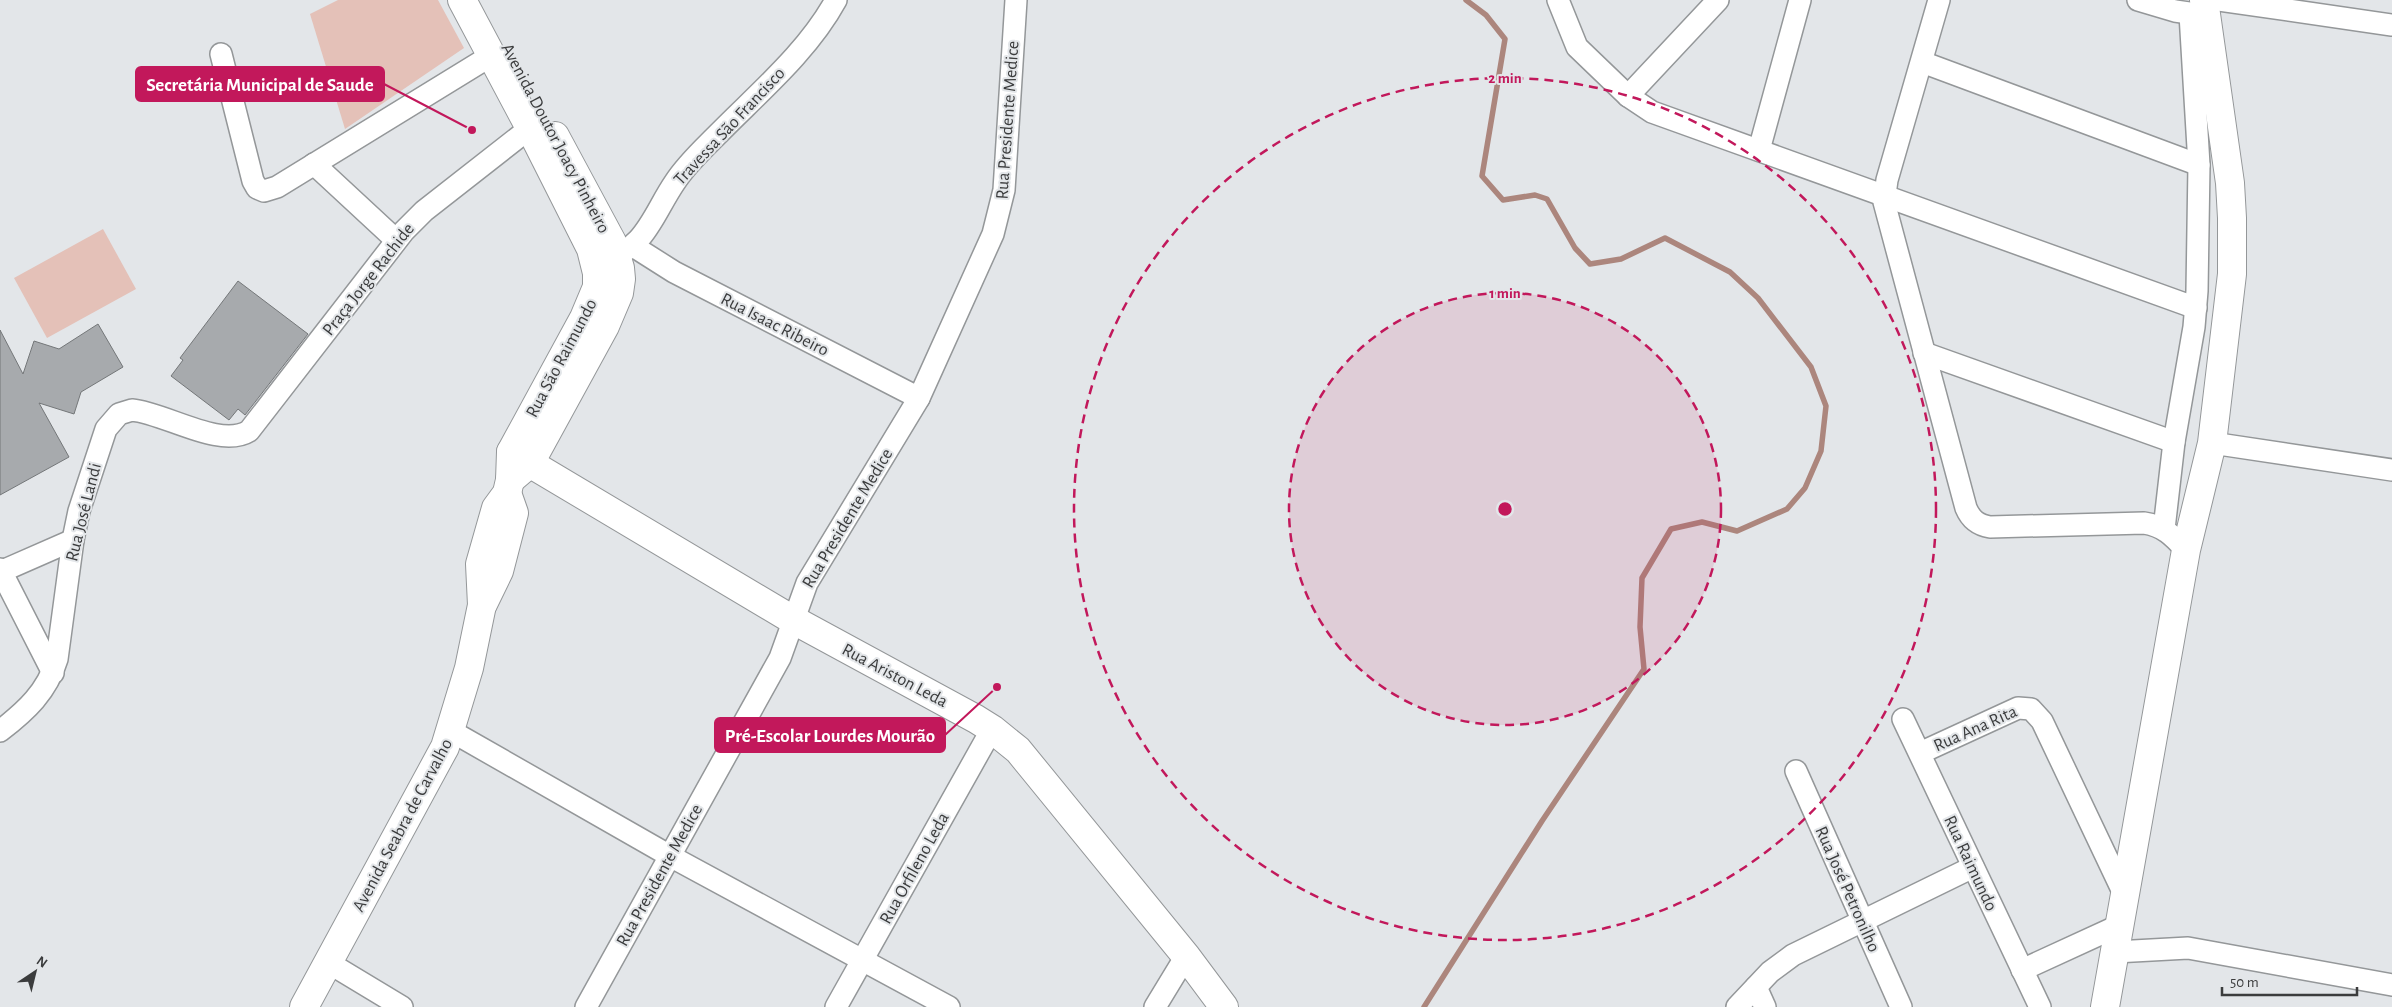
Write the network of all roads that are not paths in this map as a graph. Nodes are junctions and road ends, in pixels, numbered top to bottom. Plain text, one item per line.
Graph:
1 (462, 0) edge
2 (481, 0) edge
3 (836, 0) edge
4 (1016, 0) edge
5 (1558, 0) edge
6 (1718, 0) edge
7 (1800, 0) edge
8 (1939, 0) edge
9 (2138, 0) edge
10 (2205, 7) edge
11 (2392, 25) edge
12 (221, 54) dead end
13 (492, 55) junction
14 (1922, 62) junction
15 (1628, 96) junction
16 (530, 128) junction
17 (1759, 150) junction
18 (314, 164) junction
19 (2199, 165) junction
20 (1884, 195) junction
21 (396, 240) junction
22 (617, 260) junction
23 (2196, 308) junction
24 (1924, 353) junction
25 (919, 398) junction
26 (249, 431) joint
27 (2174, 442) junction
28 (2212, 443) junction
29 (2392, 470) edge
30 (515, 472) junction
31 (2164, 529) junction
32 (73, 540) junction
33 (2186, 550) junction
34 (0, 571) edge
35 (482, 605) joint
36 (793, 620) junction
37 (53, 673) junction
38 (1902, 719) dead end
39 (992, 729) junction
40 (0, 731) edge
41 (451, 731) junction
42 (1920, 753) junction
43 (1796, 771) dead end
44 (670, 856) junction
45 (1973, 867) junction
46 (2126, 896) junction
47 (1862, 922) junction
48 (2120, 925) junction
49 (2115, 952) junction
50 (1186, 956) junction
51 (862, 960) junction
52 (329, 963) junction
53 (2022, 970) junction
54 (2392, 985) edge
55 (1756, 987) junction
56 (304, 1007) edge
57 (402, 1007) edge
58 (586, 1007) edge
59 (836, 1007) edge
60 (949, 1007) edge
61 (1155, 1007) edge
62 (1224, 1007) edge
63 (1737, 1007) edge
64 (1765, 1007) edge
65 (1901, 1007) edge
66 (2040, 1007) edge
67 (2105, 1007) edge

1 - 13 street, Avenida Doutor Joacy Pinheiro
2 - 22 street, Avenida Doutor Joacy Pinheiro
3 - 22 street, Travessa São Francisco
4 - 25 street, Rua Presidente Medice
5 - 15 street
6 - 15 street
7 - 17 street
8 - 14 street
9 - 10 street
10 - 11 street
10 - 19 street
10 - 28 street
12 - 18 street
13 - 16 street, Avenida Doutor Joacy Pinheiro
13 - 18 street
14 - 19 street
14 - 20 street
15 - 17 street
16 - 21 street, Praça Jorge Rachide
16 - 22 street, Avenida Doutor Joacy Pinheiro
17 - 20 street
18 - 21 street
19 - 23 street
20 - 23 street
20 - 24 street
21 - 26 street, Praça Jorge Rachide
22 - 25 street, Rua Isaac Ribeiro
22 - 30 street, Rua São Raimundo
23 - 27 street
24 - 27 street
24 - 31 street
25 - 36 street, Rua Presidente Medice
26 - 32 street, Rua José Landi
27 - 31 street
28 - 29 street
28 - 33 street
30 - 35 street, Rua São Raimundo
30 - 36 street, Rua Ariston Leda
31 - 33 street
32 - 34 street
32 - 37 street, Rua José Landi
33 - 46 street
34 - 37 street
35 - 41 street, Avenida Seabra de Carvalho
36 - 39 street, Rua Ariston Leda
36 - 44 street, Rua Presidente Medice
37 - 40 street, Rua José Landi
38 - 42 street, Rua Raimundo
39 - 50 street, Rua Ariston Leda
39 - 51 street, Rua Orfileno Leda
41 - 44 street
41 - 52 street, Avenida Seabra de Carvalho
42 - 45 street, Rua Raimundo
42 - 46 street, Rua Ana Rita
43 - 47 street, Rua José Petronilho
44 - 51 street
44 - 58 street, Rua Presidente Medice
45 - 47 street
45 - 53 street, Rua Raimundo
46 - 48 street
47 - 55 street
47 - 65 street, Rua José Petronilho
48 - 49 street
48 - 53 street
49 - 54 street
49 - 67 street
50 - 61 street
50 - 62 street, Rua Ariston Leda
51 - 59 street, Rua Orfileno Leda
51 - 60 street
52 - 56 street, Avenida Seabra de Carvalho
52 - 57 street
53 - 66 street, Rua Raimundo
55 - 63 street
55 - 64 street

